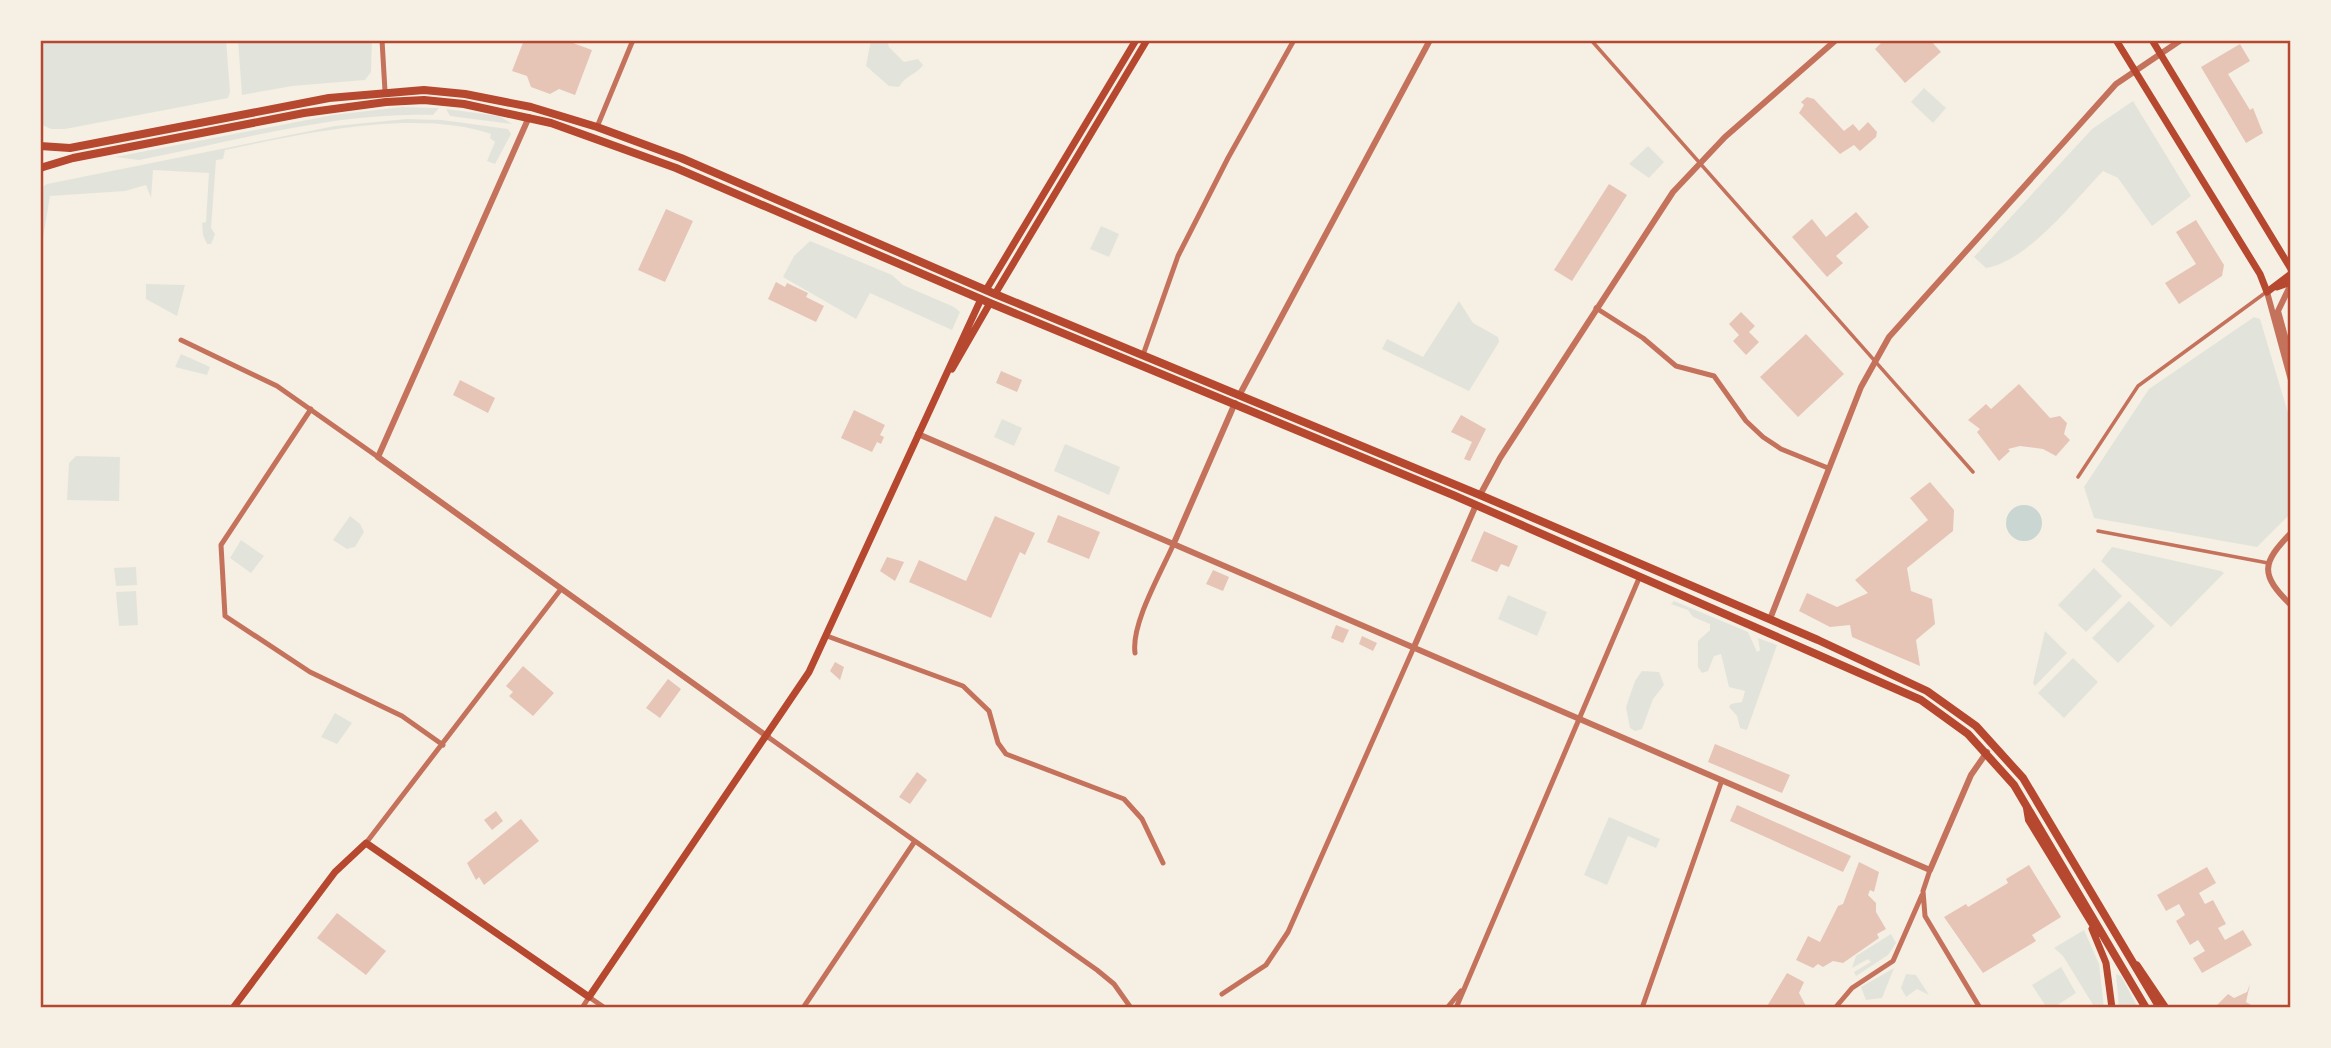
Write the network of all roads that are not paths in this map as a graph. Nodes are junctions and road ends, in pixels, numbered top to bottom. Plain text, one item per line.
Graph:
1 (382, 40) edge
2 (633, 40) edge
3 (1136, 40) edge
4 (1147, 40) edge
5 (1294, 40) edge
6 (1430, 40) edge
7 (1591, 40) edge
8 (1836, 40) edge
9 (2116, 40) edge
10 (2152, 40) edge
11 (2181, 40) edge
12 (2160, 53) junction
13 (2134, 69) junction
14 (385, 91) junction
15 (386, 102) junction
16 (531, 107) junction
17 (240, 115) junction
18 (528, 117) junction
19 (573, 118) junction
20 (242, 125) junction
21 (597, 127) junction
22 (569, 128) junction
23 (594, 137) junction
24 (40, 146) edge
25 (1070, 149) junction
26 (1079, 154) junction
27 (681, 158) junction
28 (1698, 164) junction
29 (40, 168) edge
30 (676, 168) junction
31 (2291, 272) edge
32 (2291, 283) edge
33 (986, 290) junction
34 (2267, 292) junction
35 (995, 294) junction
36 (985, 301) junction
37 (1597, 308) junction
38 (181, 341) dead end
39 (1143, 355) junction
40 (2291, 358) edge
41 (1873, 361) junction
42 (2291, 380) edge
43 (1240, 394) junction
44 (1235, 403) junction
45 (310, 409) junction
46 (918, 434) junction
47 (378, 457) junction
48 (1828, 468) junction
49 (1973, 472) dead end
50 (2078, 477) dead end
51 (1480, 495) junction
52 (1476, 505) junction
53 (2098, 531) dead end
54 (2291, 533) edge
55 (1174, 543) junction
56 (2268, 563) junction
57 (1640, 576) junction
58 (561, 589) junction
59 (2291, 605) edge
60 (1770, 619) junction
61 (1766, 630) junction
62 (827, 636) junction
63 (1414, 647) junction
64 (1135, 653) dead end
65 (1578, 718) junction
66 (768, 737) junction
67 (443, 745) junction
68 (1995, 745) junction
69 (1987, 752) junction
70 (1722, 780) junction
71 (2025, 801) junction
72 (915, 841) junction
73 (366, 843) junction
74 (1163, 863) dead end
75 (1930, 870) junction
76 (2067, 871) junction
77 (1923, 891) junction
78 (2088, 919) junction
79 (1930, 925) junction
80 (1909, 927) junction
81 (2130, 955) junction
82 (2120, 961) junction
83 (1464, 989) junction
84 (1222, 994) dead end
85 (589, 997) junction
86 (233, 1008) edge
87 (582, 1008) edge
88 (605, 1008) edge
89 (803, 1008) edge
90 (1131, 1008) edge
91 (1447, 1008) edge
92 (1456, 1008) edge
93 (1642, 1008) edge
94 (1835, 1008) edge
95 (1980, 1008) edge
96 (2112, 1008) edge
97 (2146, 1008) edge
98 (2160, 1008) edge
99 (2166, 1008) edge

1 - 14 street
2 - 21 street
3 - 25 main road
4 - 26 main road
5 - 39 street
6 - 43 street
7 - 28 street
8 - 28 street
9 - 13 main road
10 - 12 main road
11 - 12 street
12 - 13 street
12 - 31 main road
13 - 34 main road
13 - 41 street
14 - 15 main road
14 - 16 main road
14 - 17 main road
15 - 18 main road
15 - 20 main road
16 - 18 main road
16 - 19 main road
17 - 20 main road
17 - 24 main road
18 - 22 main road
18 - 47 street
19 - 21 main road
19 - 22 main road
20 - 29 main road
21 - 23 main road
21 - 27 main road
22 - 23 main road
23 - 30 main road
25 - 26 main road
25 - 33 main road
26 - 35 main road
27 - 30 main road
27 - 33 main road
28 - 37 street
28 - 41 street
30 - 36 main road
31 - 34 main road
32 - 34 main road
32 - 40 street
33 - 35 main road
33 - 36 main road
34 - 42 street
34 - 50 street
35 - 36 main road
35 - 39 main road
36 - 44 main road
36 - 46 main road
37 - 48 street
37 - 51 street
38 - 45 street
39 - 43 main road
41 - 48 street
41 - 49 street
43 - 44 main road
43 - 51 main road
44 - 52 main road
44 - 55 street
45 - 47 street
45 - 67 street
46 - 55 street
46 - 62 main road
47 - 58 street
48 - 60 street
51 - 52 main road
51 - 60 main road
52 - 57 main road
52 - 63 street
53 - 56 street
54 - 56 street
55 - 63 street
55 - 64 street
56 - 59 street
57 - 61 main road
57 - 65 street
58 - 66 street
58 - 67 street
60 - 61 main road
60 - 68 main road
61 - 69 main road
62 - 66 main road
62 - 74 street
63 - 65 street
63 - 84 street
65 - 70 street
65 - 83 street
66 - 72 street
66 - 85 main road
67 - 73 street
68 - 69 main road
68 - 81 main road
69 - 71 main road
69 - 75 street
70 - 75 street
70 - 93 street
71 - 76 main road
71 - 78 main road
72 - 89 street
72 - 90 street
73 - 85 main road
73 - 86 main road
75 - 77 street
76 - 78 main road
76 - 82 main road
77 - 79 street
77 - 80 street
78 - 82 main road
78 - 96 main road
79 - 80 street
79 - 95 street
80 - 94 street
81 - 98 main road
81 - 99 main road
82 - 97 main road
83 - 91 street
83 - 92 street
85 - 87 street
85 - 88 street

